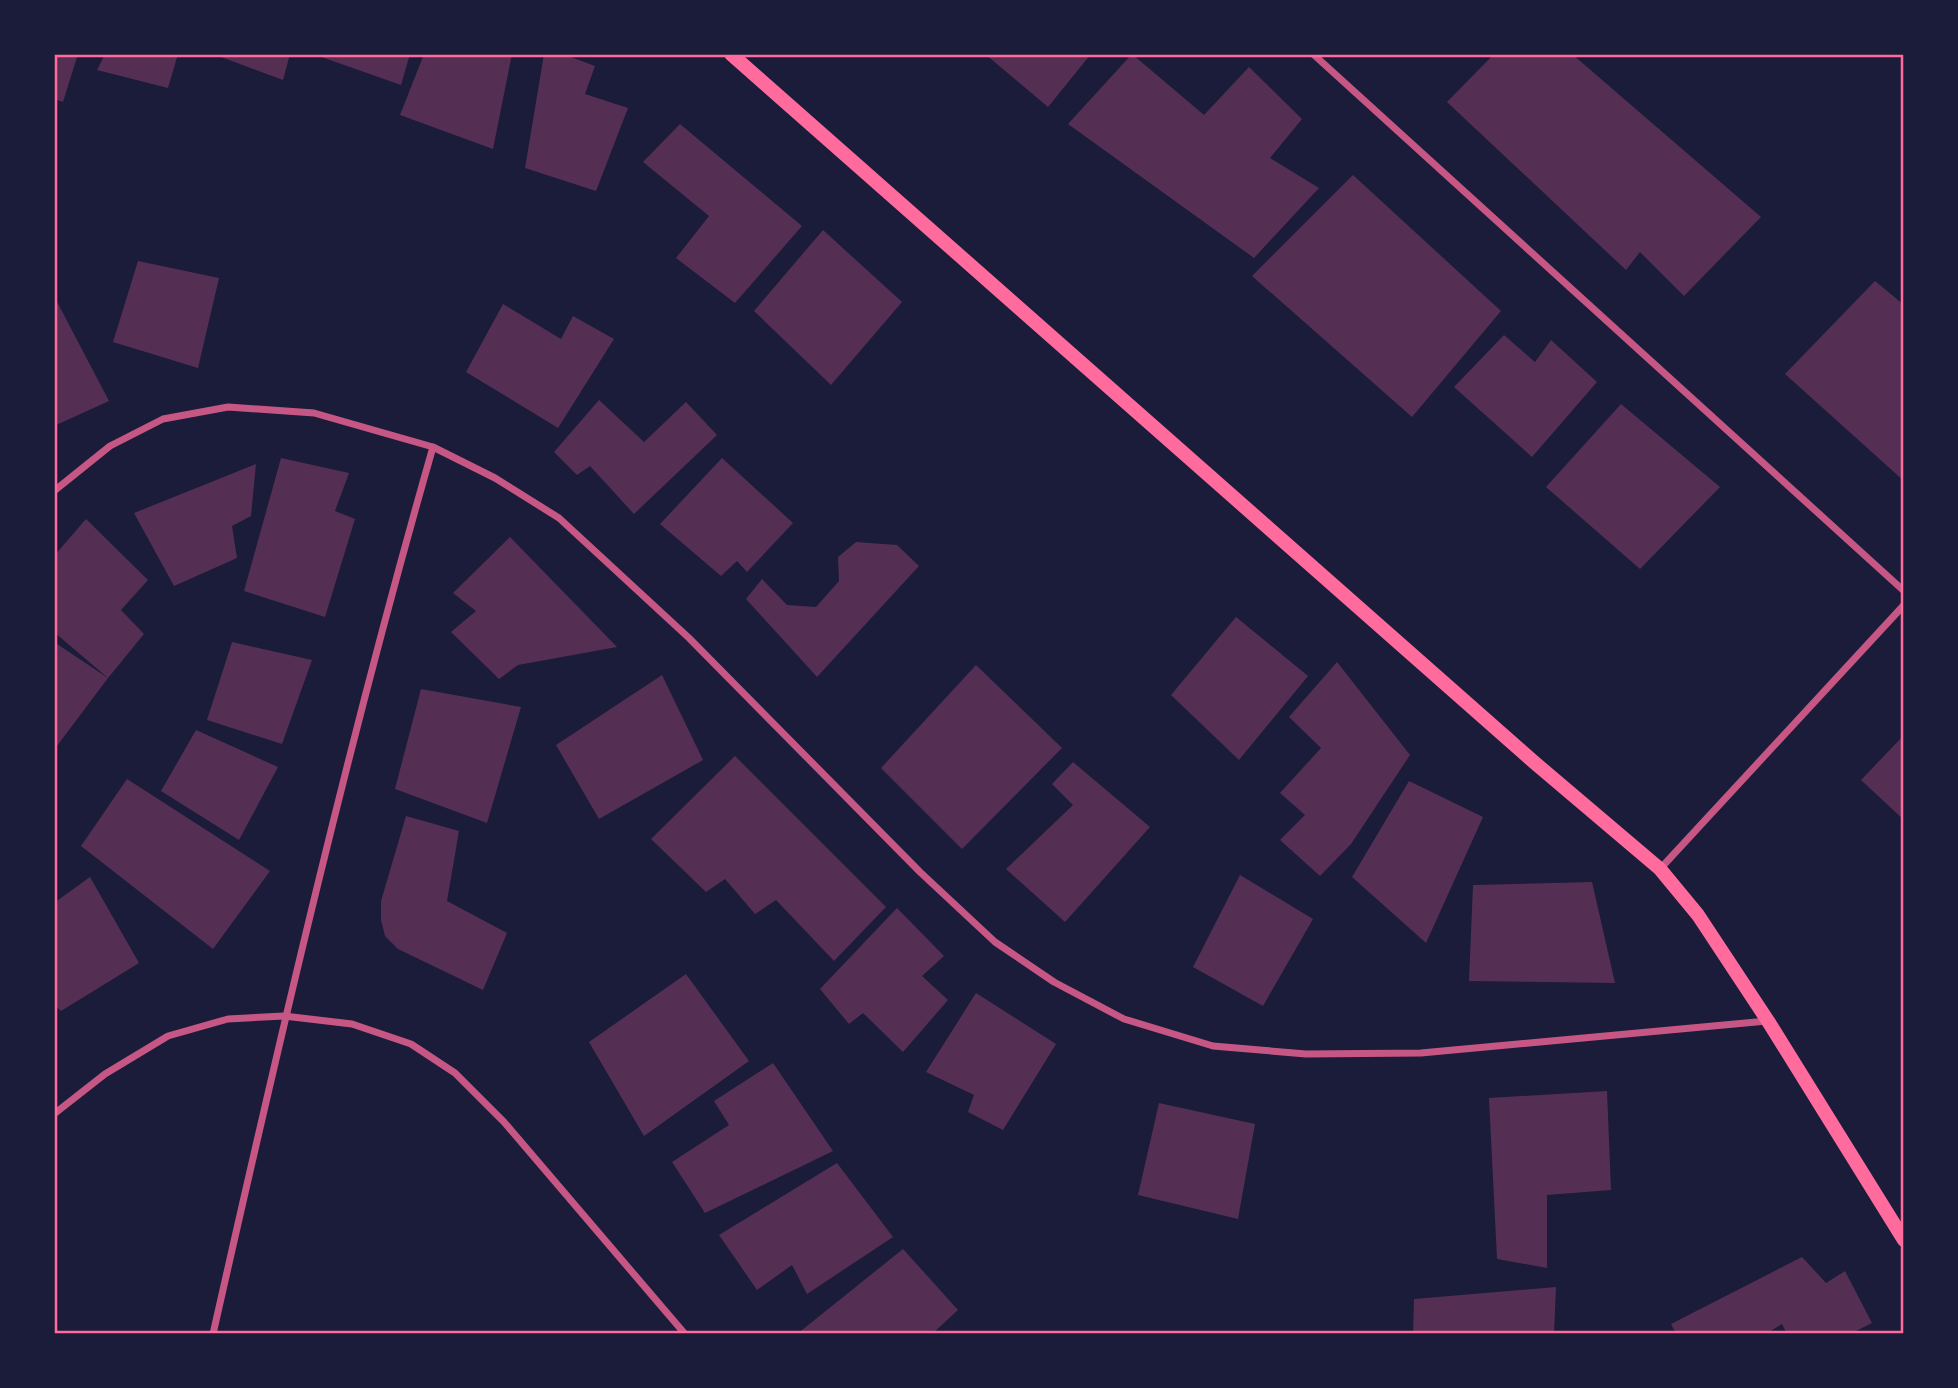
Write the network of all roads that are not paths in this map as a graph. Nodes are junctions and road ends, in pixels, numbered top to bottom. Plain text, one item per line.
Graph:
1 (731, 54) edge
2 (1313, 54) edge
3 (433, 447) junction
4 (54, 491) edge
5 (1904, 592) edge
6 (1904, 605) edge
7 (1660, 869) junction
8 (284, 1016) junction
9 (1768, 1021) junction
10 (54, 1114) edge
11 (1904, 1240) edge
12 (213, 1334) edge
13 (685, 1334) edge

1 - 7 main road
2 - 5 street
3 - 4 street
3 - 8 street
3 - 9 street
6 - 7 street
7 - 9 main road
8 - 10 street
8 - 12 street
8 - 13 street
9 - 11 main road

